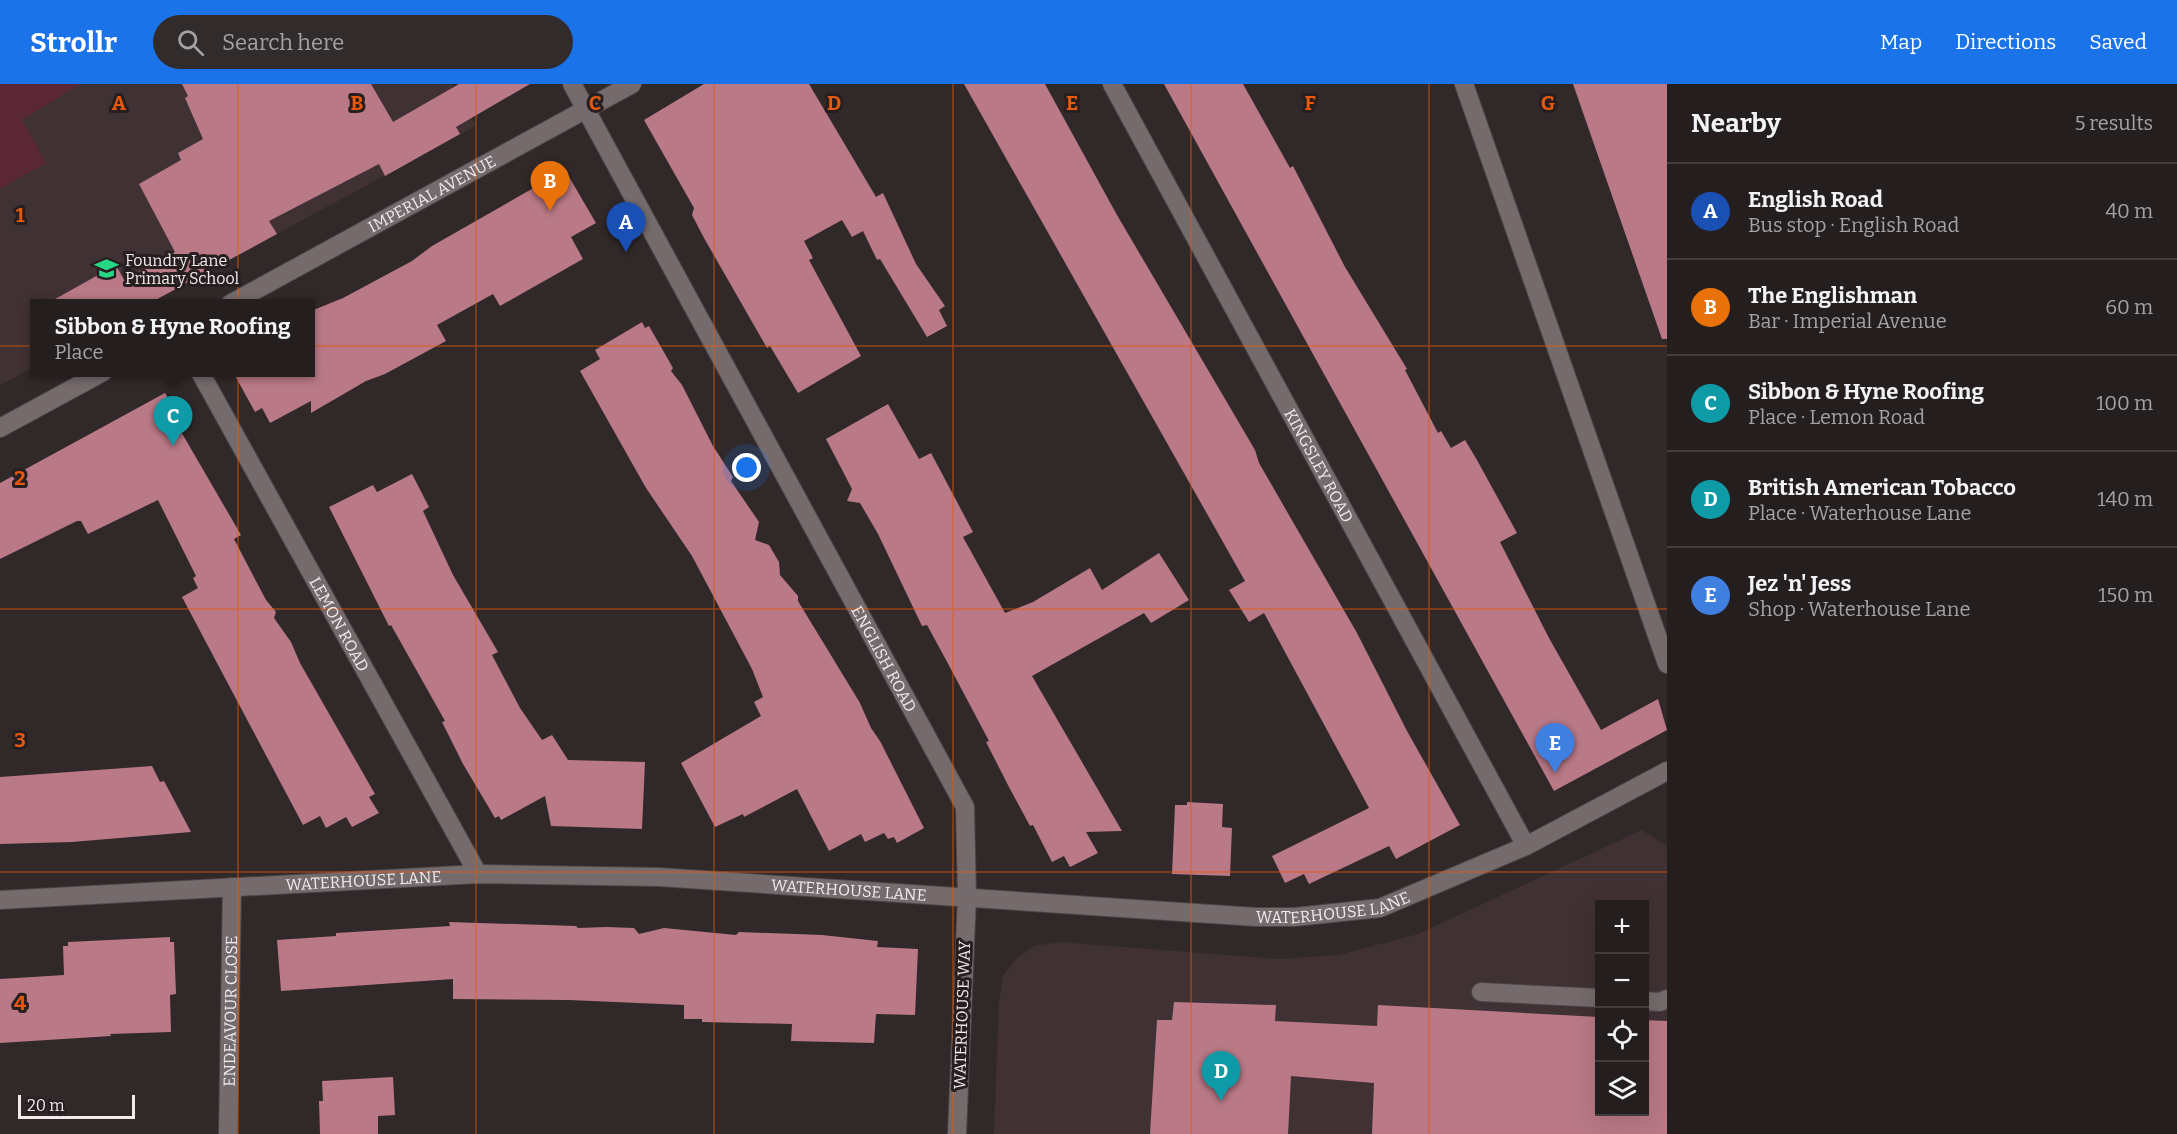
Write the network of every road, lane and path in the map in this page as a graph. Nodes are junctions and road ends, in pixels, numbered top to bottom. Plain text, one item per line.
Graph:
1 (572, 84) edge
2 (632, 84) edge
3 (1112, 84) edge
4 (1464, 84) edge
5 (586, 110) junction
6 (237, 299) edge
7 (94, 377) edge
8 (203, 377) edge
9 (0, 428) edge
10 (1667, 664) edge
11 (1667, 771) edge
12 (1526, 846) junction
13 (478, 874) junction
14 (232, 887) junction
15 (967, 897) junction
16 (0, 900) edge
17 (1480, 992) dead end
18 (1595, 998) edge
19 (1667, 999) edge
20 (1649, 1001) edge
21 (228, 1134) edge
22 (957, 1134) edge

1 - 5 street, ENGLISH ROAD
2 - 5 street, IMPERIAL AVENUE
3 - 12 street, KINGSLEY ROAD
4 - 10 street
5 - 6 street, IMPERIAL AVENUE
5 - 15 street, ENGLISH ROAD
7 - 9 street
8 - 13 street, LEMON ROAD
11 - 12 street, WATERHOUSE LANE
12 - 15 street, WATERHOUSE LANE
13 - 14 street, WATERHOUSE LANE
13 - 15 street, WATERHOUSE LANE
14 - 16 street, WATERHOUSE LANE
14 - 21 street, ENDEAVOUR CLOSE
15 - 22 street, WATERHOUSE WAY
17 - 18 street
19 - 20 street

